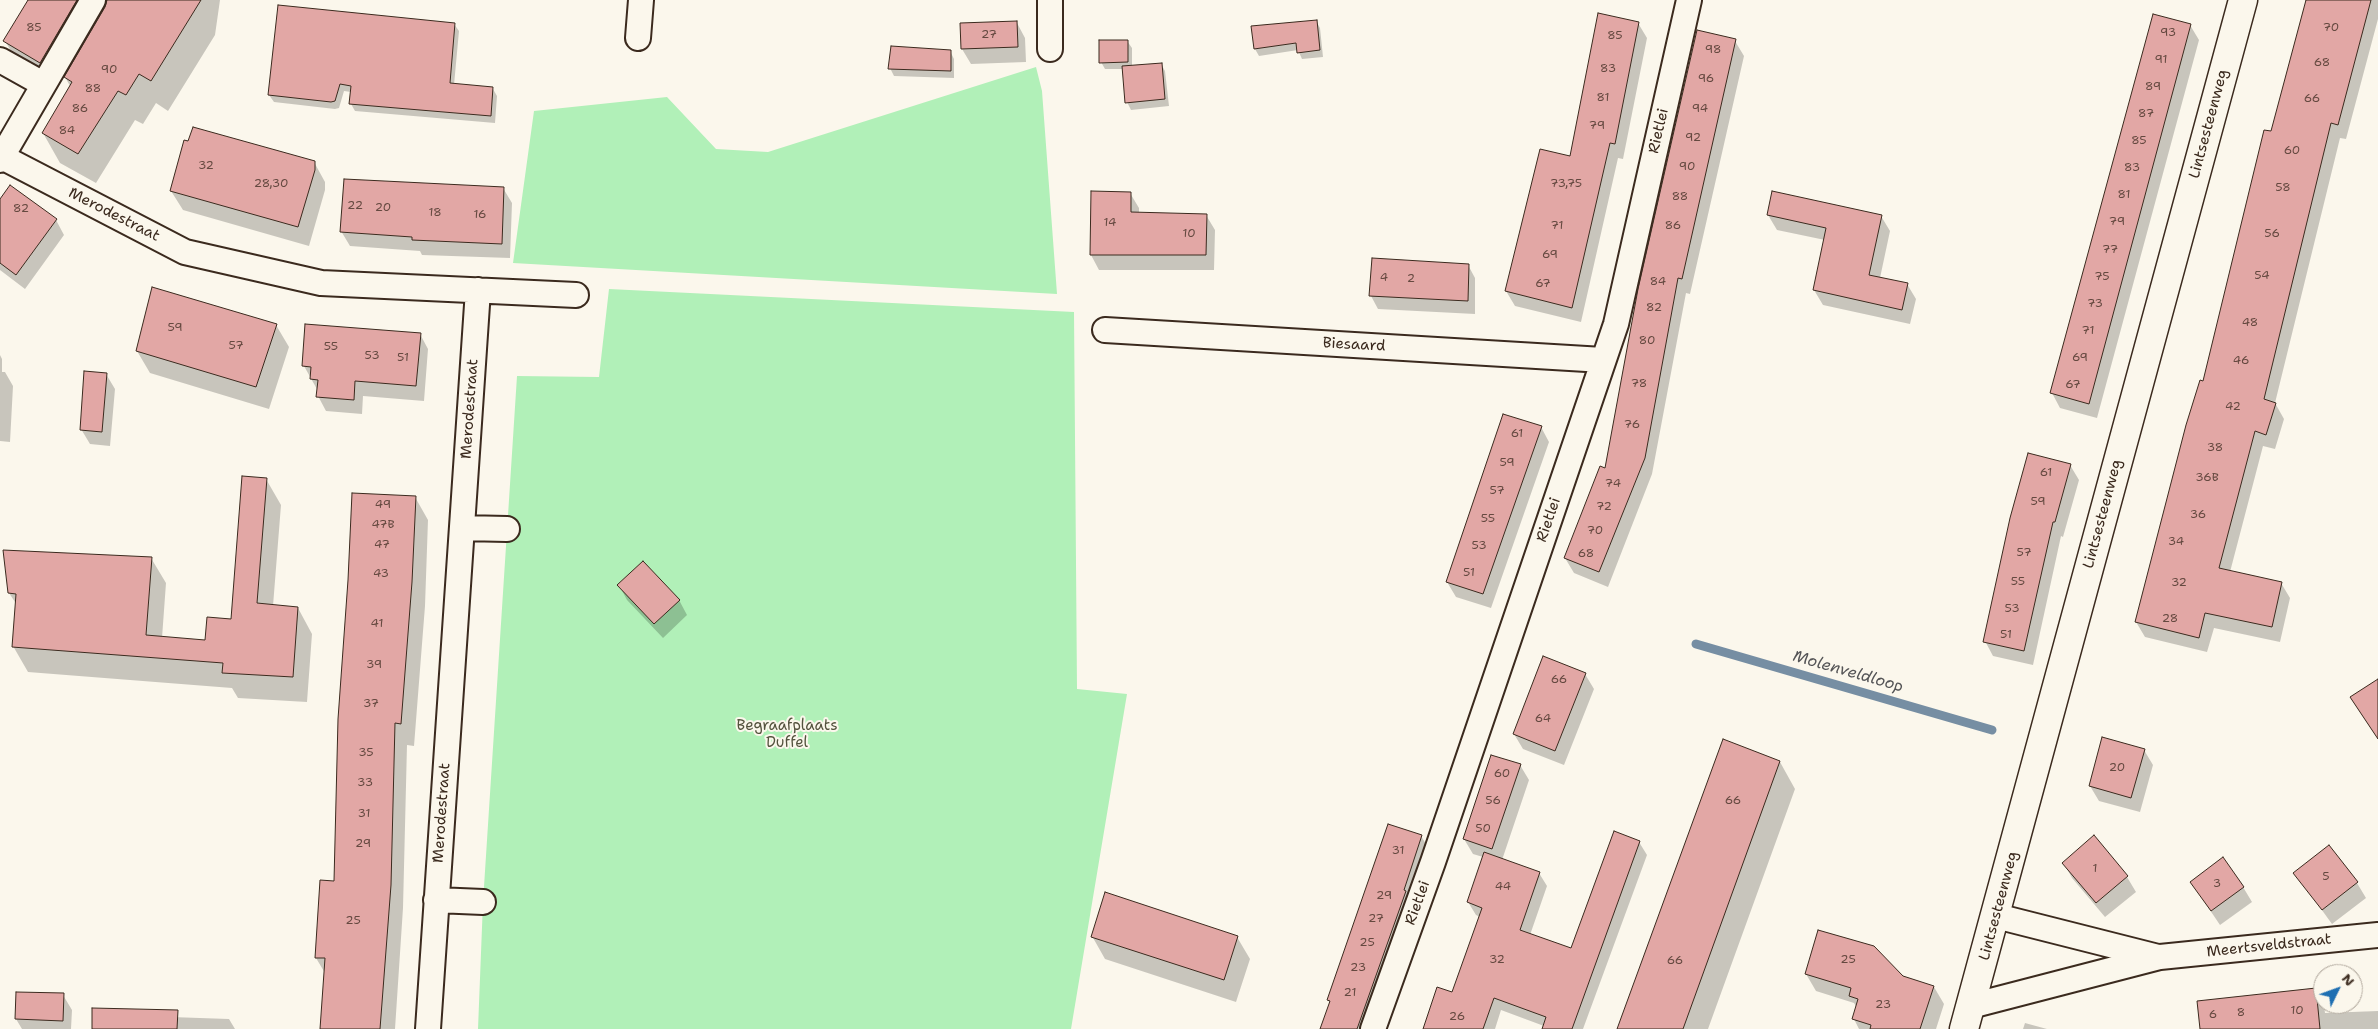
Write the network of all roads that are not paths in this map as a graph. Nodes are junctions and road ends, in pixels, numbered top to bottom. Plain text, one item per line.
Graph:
1 (93, 0) edge
2 (641, 0) edge
3 (1050, 0) edge
4 (1689, 0) edge
5 (2243, 0) edge
6 (638, 38) dead end
7 (1050, 49) dead end
8 (0, 60) edge
9 (43, 84) junction
10 (1, 159) edge
11 (478, 290) junction
12 (576, 296) dead end
13 (1105, 330) dead end
14 (1603, 360) junction
15 (462, 528) junction
16 (507, 529) dead end
17 (436, 900) junction
18 (483, 902) dead end
19 (1996, 916) junction
20 (2378, 935) edge
21 (2160, 957) junction
22 (1968, 1018) edge
23 (428, 1029) edge
24 (1373, 1029) edge

1 - 9 street
2 - 6 street
3 - 7 street
4 - 14 street, Rietlei
5 - 19 street, Lintsesteenweg
8 - 9 street
9 - 10 street
10 - 11 street, Merodestraat
11 - 12 street
11 - 15 street, Merodestraat
13 - 14 street, Biesaard
14 - 24 street, Rietlei
15 - 16 street
15 - 17 street, Merodestraat
17 - 18 street
17 - 23 street, Merodestraat
19 - 21 street, Meertsveldstraat
19 - 22 street, Lintsesteenweg
20 - 21 street, Meertsveldstraat
21 - 22 street, Meertsveldstraat

